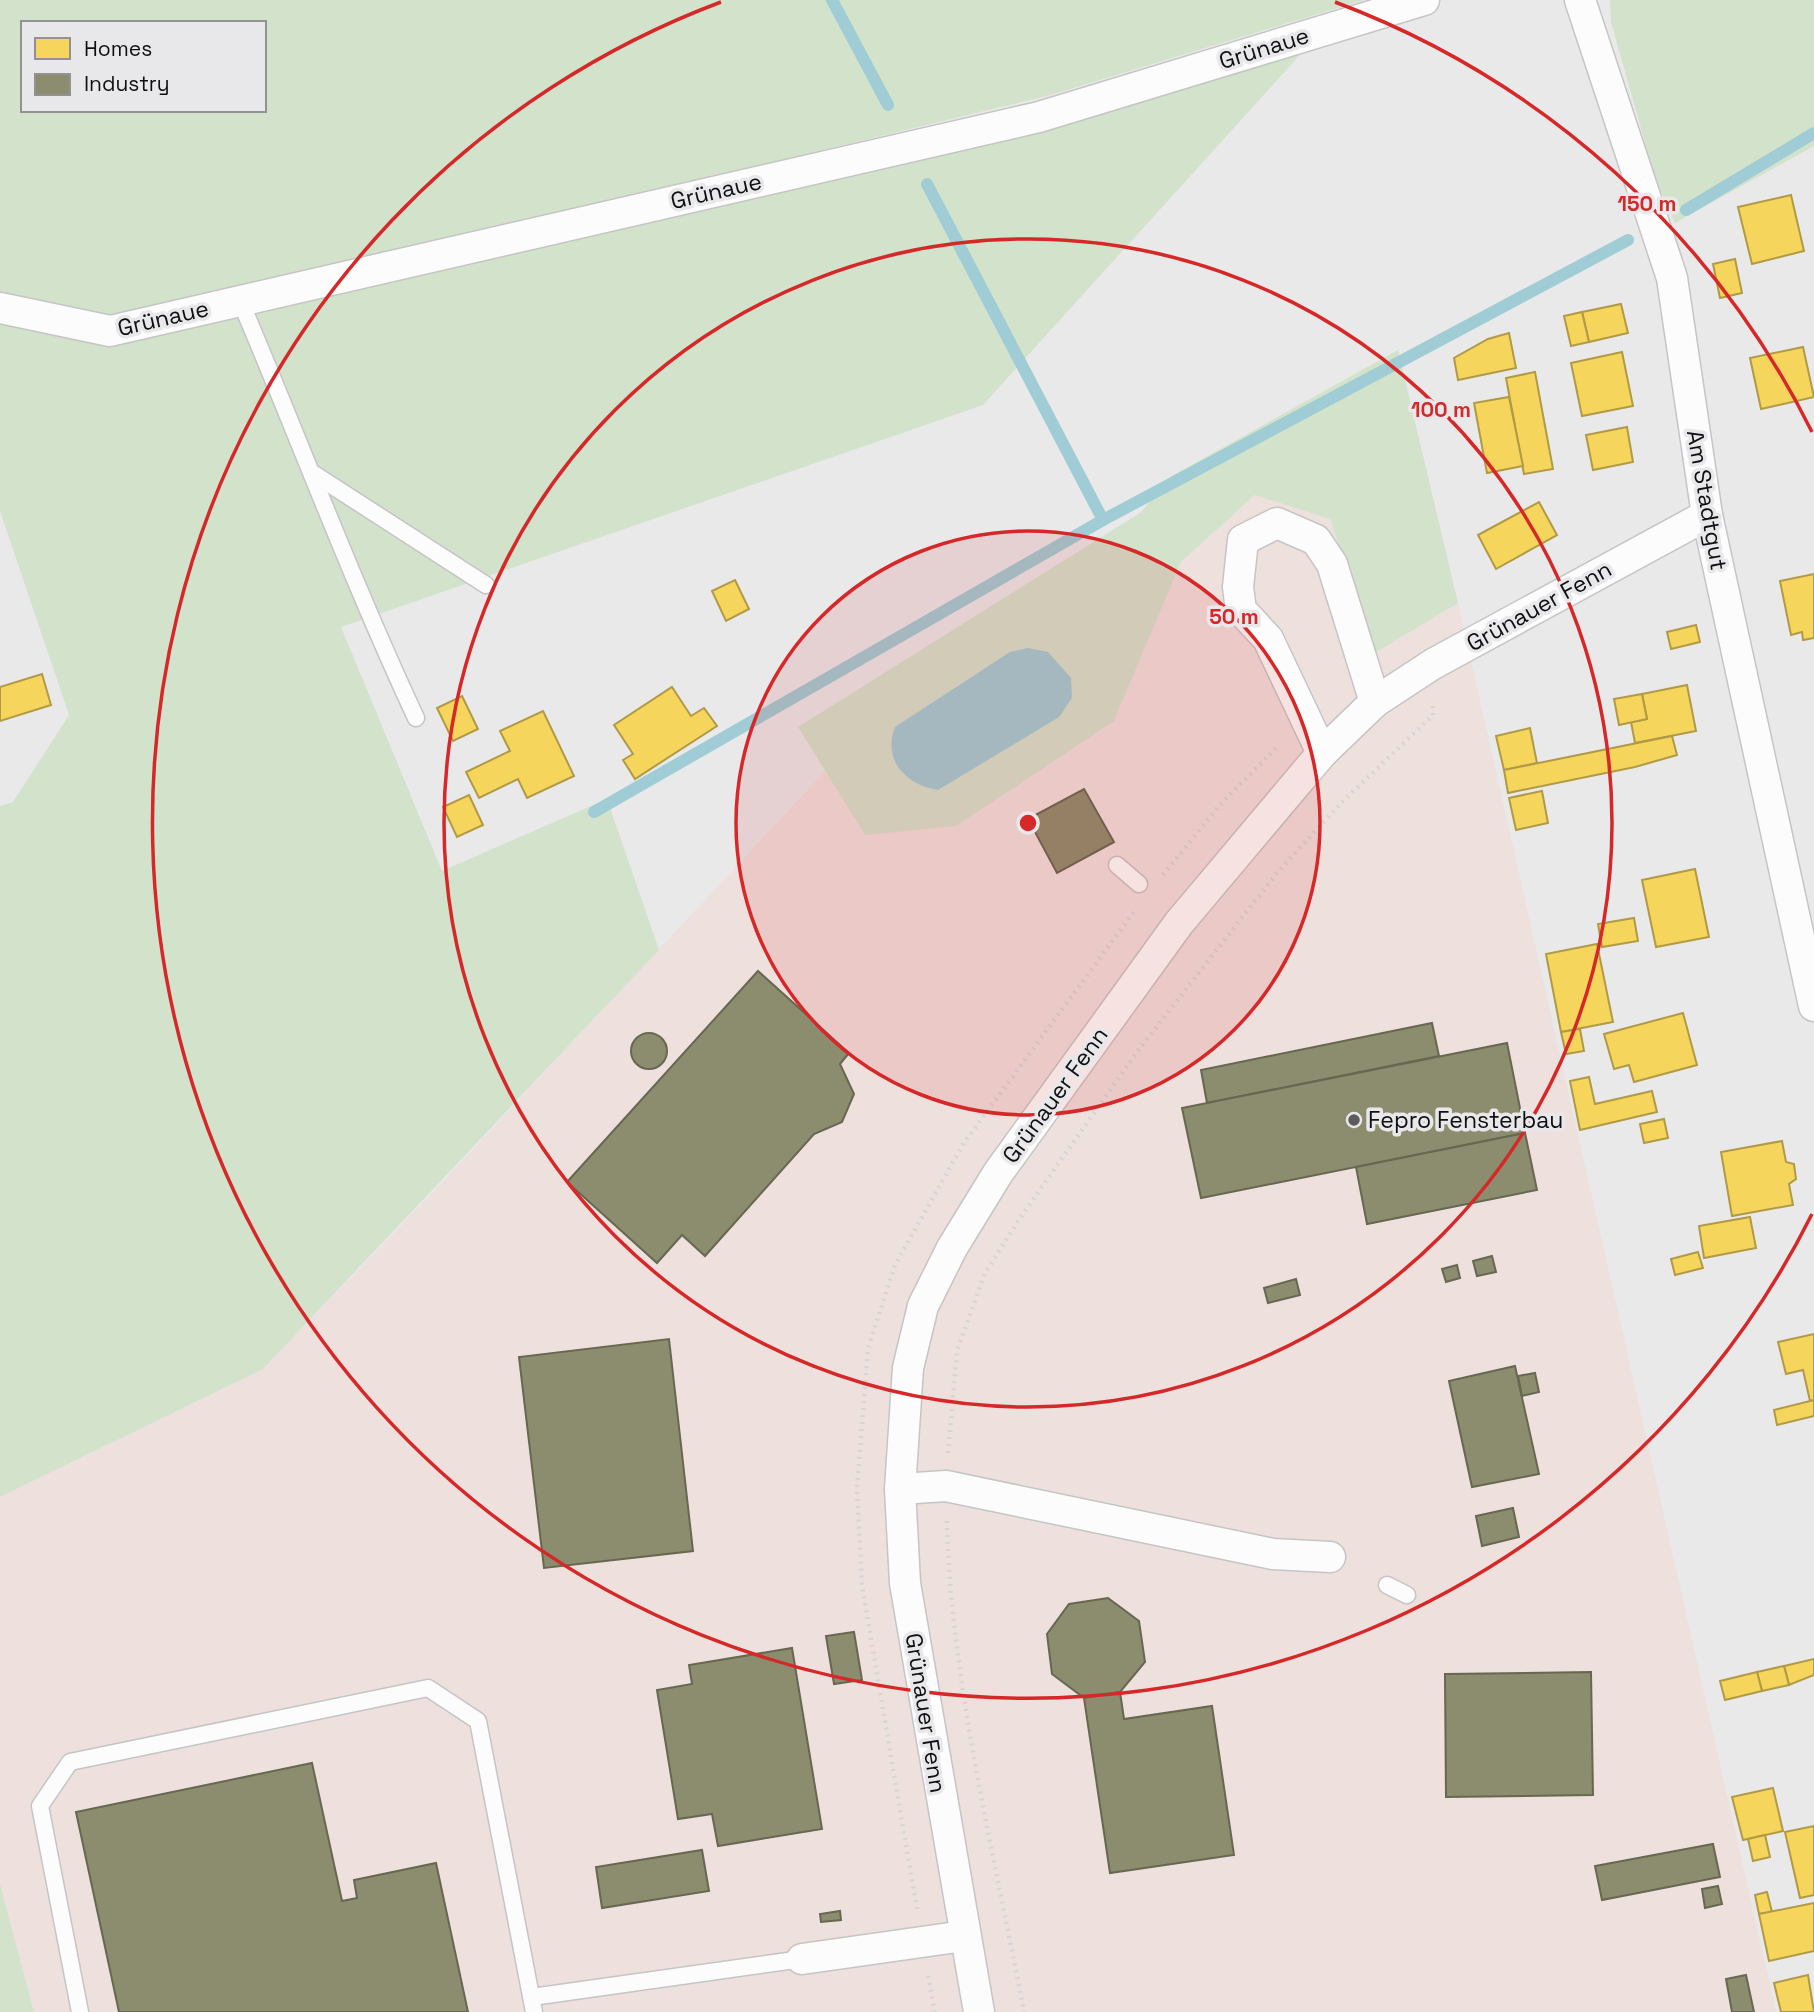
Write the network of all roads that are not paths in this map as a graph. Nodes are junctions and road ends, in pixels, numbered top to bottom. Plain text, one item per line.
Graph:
1 (1424, 0) edge
2 (1580, 0) edge
3 (240, 300) junction
4 (0, 308) edge
5 (314, 474) junction
6 (1707, 515) junction
7 (486, 585) dead end
8 (1375, 702) junction
9 (416, 718) dead end
10 (1322, 753) junction
11 (1117, 865) dead end
12 (1139, 884) dead end
13 (1814, 1006) edge
14 (900, 1489) junction
15 (1330, 1557) dead end
16 (1387, 1585) dead end
17 (1408, 1595) dead end
18 (964, 1936) junction
19 (802, 1959) joint
20 (533, 2005) edge
21 (80, 2012) edge
22 (979, 2012) edge

1 - 3 street, Grünaue
2 - 6 street, Am Stadtgut
3 - 4 street, Grünaue
3 - 5 lane
5 - 7 lane
5 - 9 lane
6 - 8 street, Grünauer Fenn
6 - 13 street, Am Stadtgut
8 - 10 street, Grünauer Fenn
8 - 10 street
10 - 14 street, Grünauer Fenn
11 - 12 lane
14 - 15 street
14 - 18 street, Grünauer Fenn
16 - 17 lane
18 - 19 street
18 - 22 street, Grünauer Fenn
19 - 20 lane
20 - 21 lane

